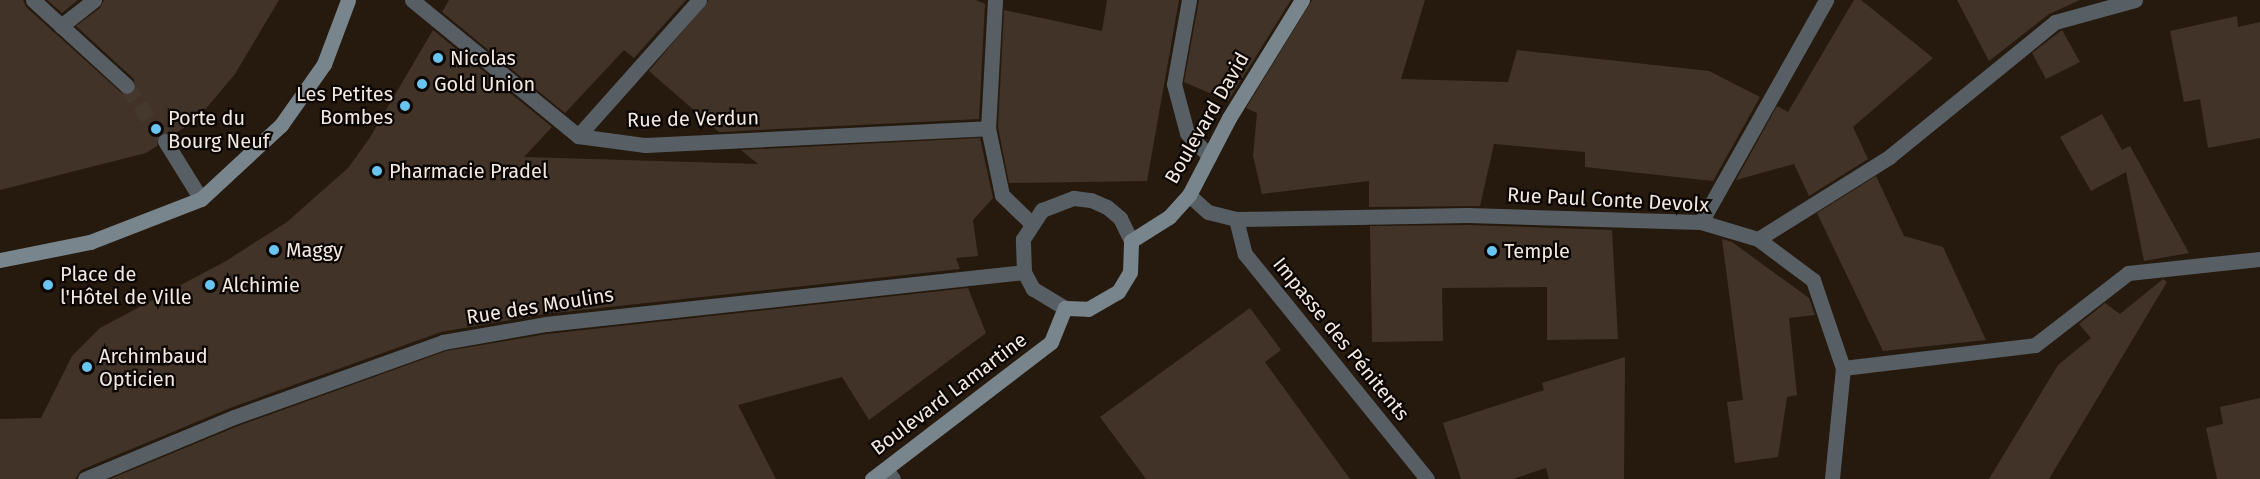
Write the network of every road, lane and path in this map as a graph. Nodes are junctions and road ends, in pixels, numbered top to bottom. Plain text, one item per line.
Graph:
1 (33, 0) edge
2 (94, 0) edge
3 (348, 0) edge
4 (412, 0) edge
5 (699, 0) edge
6 (995, 0) edge
7 (1189, 0) edge
8 (1302, 0) edge
9 (1826, 0) edge
10 (2135, 0) edge
11 (61, 26) junction
12 (127, 86) tunnel mouth
13 (988, 128) junction
14 (578, 136) junction
15 (165, 141) tunnel mouth
16 (1209, 156) junction
17 (1189, 195) junction
18 (201, 199) junction
19 (1236, 219) junction
20 (1701, 222) junction
21 (1030, 223) junction
22 (1758, 239) junction
23 (1131, 241) junction
24 (2260, 259) edge
25 (0, 260) edge
26 (1024, 272) junction
27 (1065, 308) junction
28 (1843, 368) junction
29 (890, 474) edge
30 (85, 479) edge
31 (872, 479) edge
32 (1427, 479) edge
33 (1832, 479) edge

1 - 11 street
2 - 11 street
3 - 18 street
4 - 14 street
5 - 14 street
6 - 13 street
7 - 16 street
8 - 16 street, Boulevard David
9 - 20 street
10 - 22 street
11 - 12 street
13 - 14 street, Rue de Verdun
13 - 21 street
15 - 18 street
16 - 17 street, Boulevard David
17 - 19 street, Rue Paul Conte Devolx
17 - 23 street, Boulevard David
18 - 25 street
19 - 20 street, Rue Paul Conte Devolx
19 - 32 street, Impasse des Pénitents
20 - 22 street, Rue Paul Conte Devolx
21 - 23 street
21 - 26 street
22 - 28 street, Rue Paul Conte Devolx
23 - 27 street
24 - 28 street
26 - 27 street
26 - 30 street, Rue des Moulins
27 - 29 street, Boulevard Lamartine
28 - 33 street, Rue Paul Conte Devolx
29 - 31 street, Boulevard Lamartine

